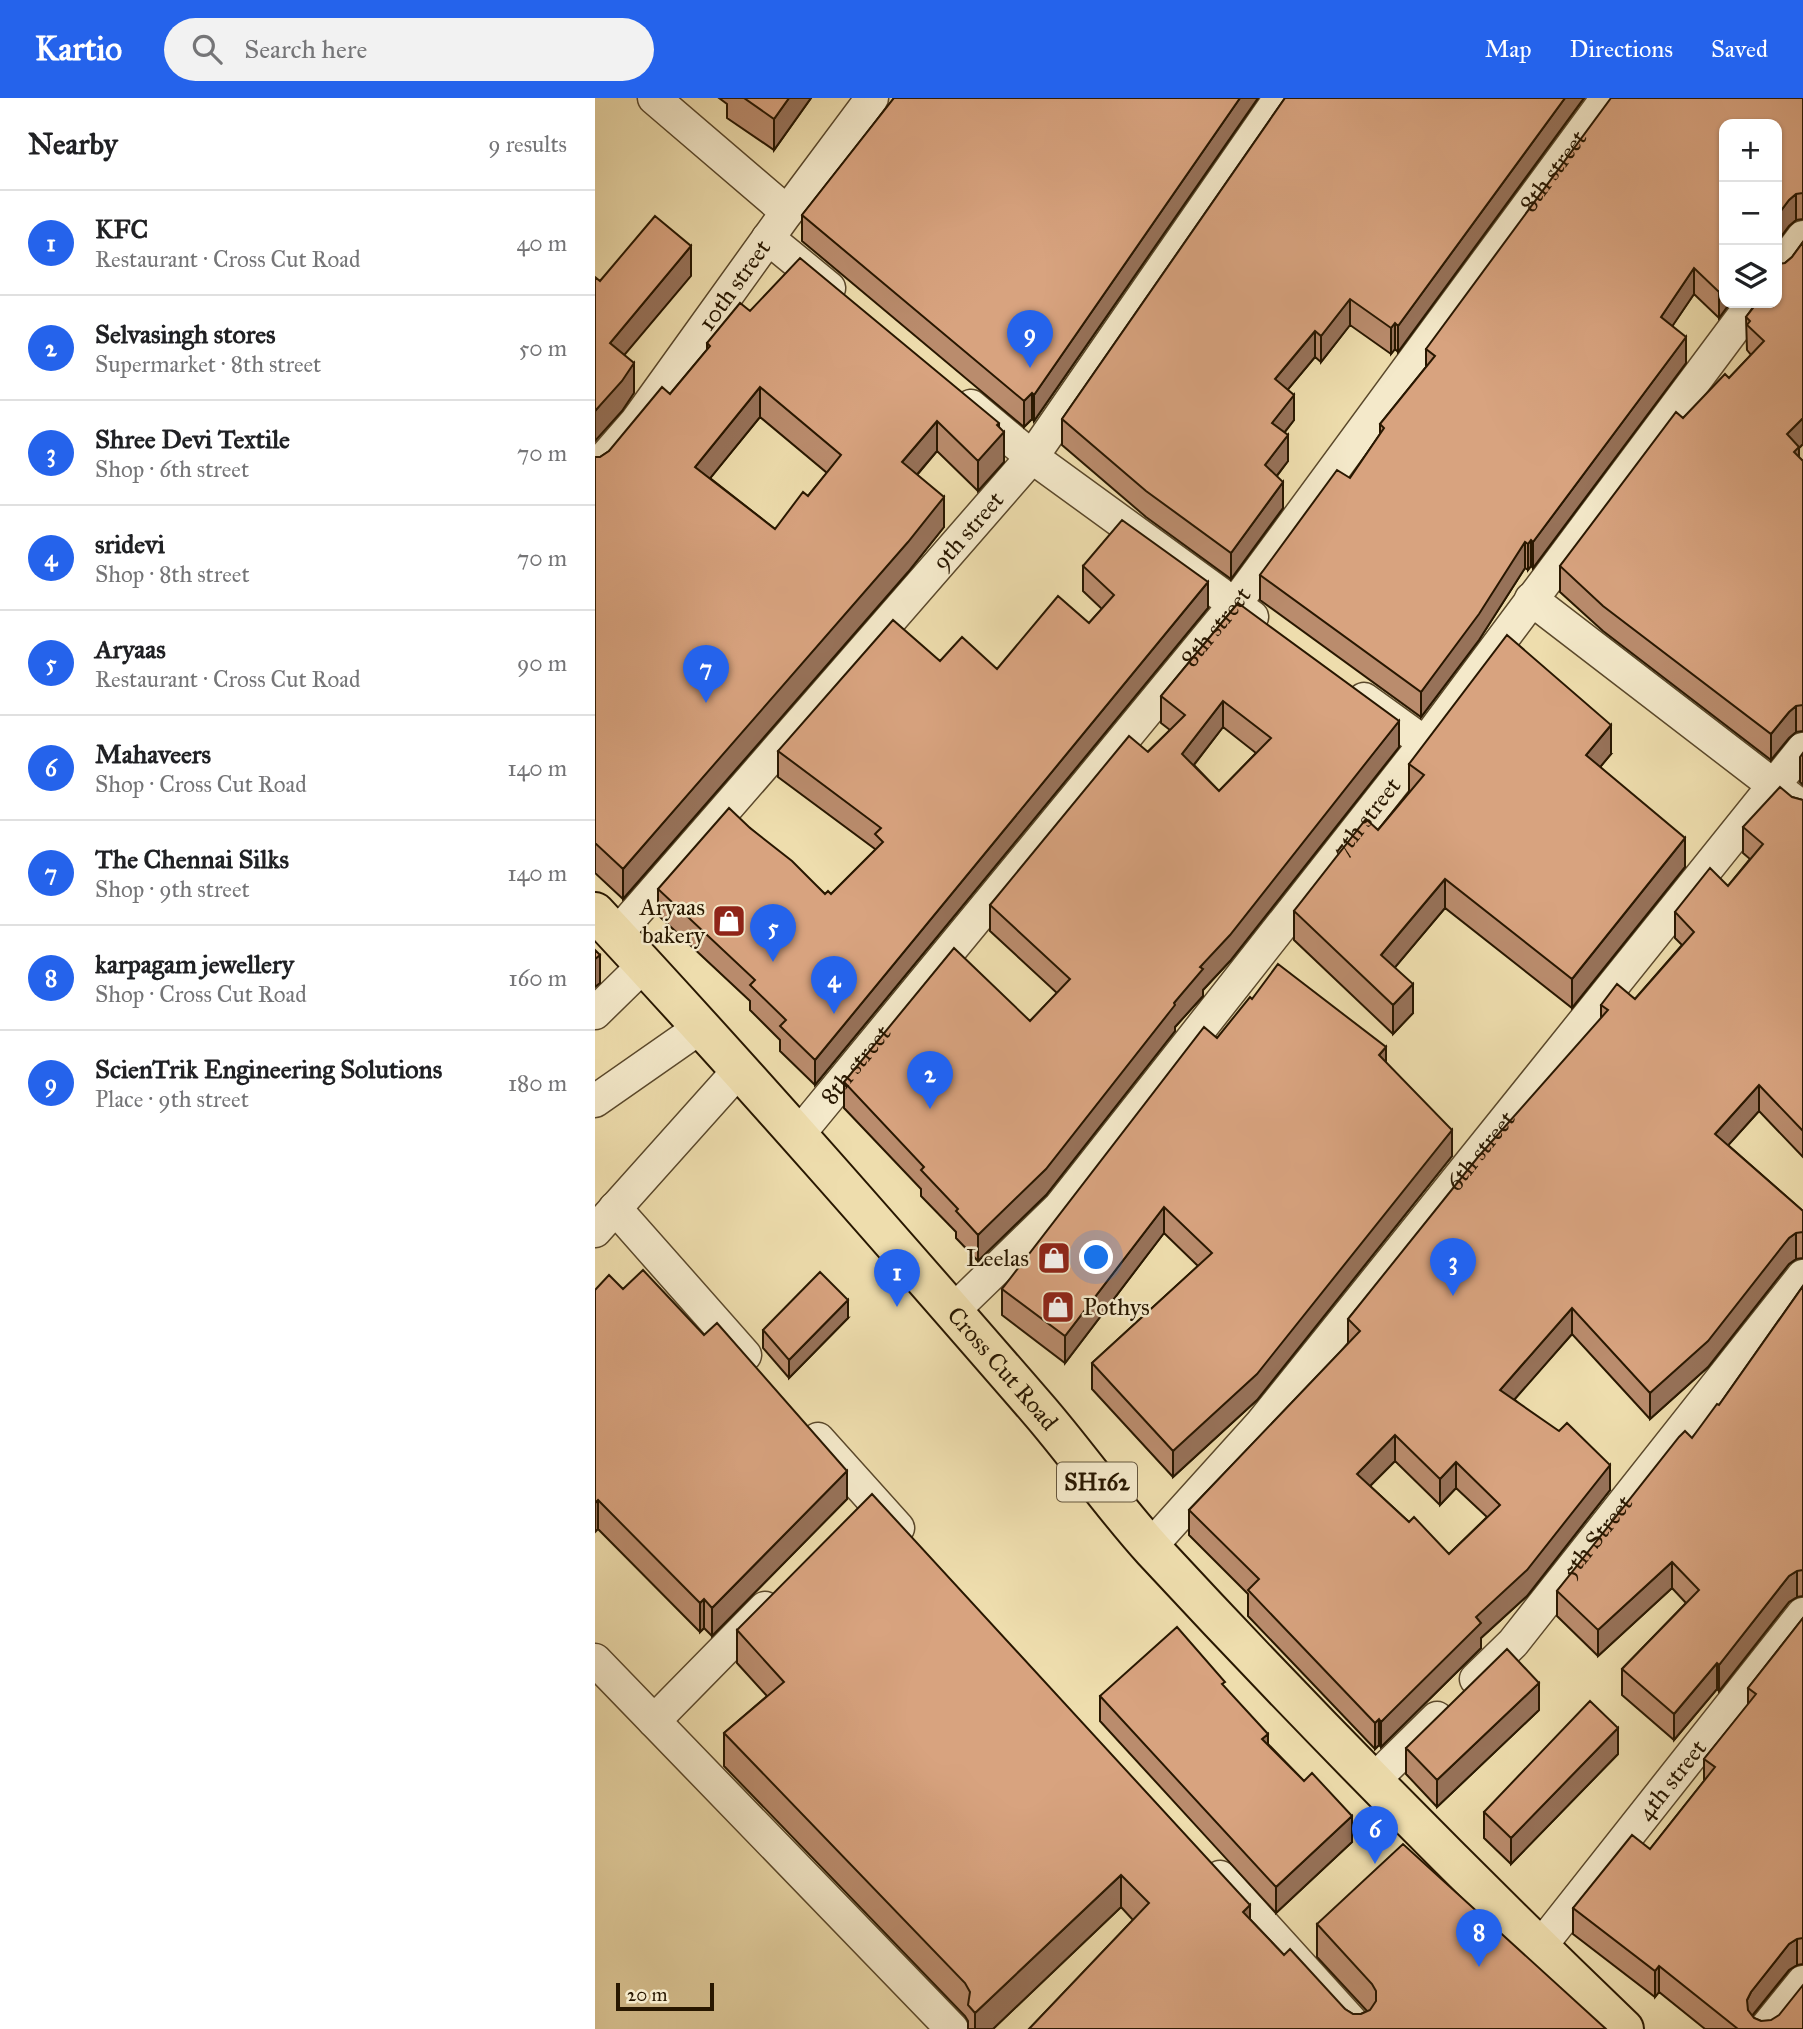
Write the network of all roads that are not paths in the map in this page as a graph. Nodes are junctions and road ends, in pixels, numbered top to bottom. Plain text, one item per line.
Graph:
1 (654, 98) edge
2 (872, 98) edge
3 (1280, 98) edge
4 (1607, 98) edge
5 (787, 212) junction
6 (1803, 237) edge
7 (768, 238) junction
8 (1782, 265) edge
9 (853, 308) edge
10 (1749, 308) edge
11 (947, 387) edge
12 (1032, 457) junction
13 (595, 470) edge
14 (1531, 599) junction
15 (1235, 604) junction
16 (1279, 637) edge
17 (1347, 686) edge
18 (1425, 743) junction
19 (1803, 748) edge
20 (1773, 784) junction
21 (1803, 808) edge
22 (606, 924) edge
23 (644, 965) junction
24 (595, 1013) edge
25 (701, 1027) junction
26 (740, 1069) junction
27 (595, 1101) edge
28 (798, 1135) junction
29 (605, 1220) edge
30 (1803, 1276) edge
31 (953, 1312) junction
32 (762, 1375) edge
33 (799, 1417) edge
34 (1150, 1547) junction
35 (919, 1551) edge
36 (787, 1587) edge
37 (1803, 1614) edge
38 (595, 1660) edge
39 (654, 1721) junction
40 (1373, 1781) junction
41 (1201, 1856) edge
42 (1539, 1948) junction
43 (1803, 1982) edge
44 (951, 2029) edge
45 (1359, 2029) edge
46 (1624, 2029) edge
47 (1765, 2029) edge

1 - 5 street
2 - 5 street, 10th street
3 - 12 street, 9th street
4 - 15 street, 8th street
5 - 7 street, 10th street
6 - 8 street
7 - 9 street
7 - 13 street, 10th street
10 - 14 street, 7th street
11 - 12 street
12 - 15 street
12 - 22 street, 9th street
14 - 18 street, 7th street
14 - 20 street
15 - 16 street
15 - 28 street, 8th street
17 - 18 street
18 - 31 street, 7th street
19 - 20 street, 6th street
20 - 21 street
20 - 34 street, 6th street
22 - 23 main road, Cross Cut Road / SH162
23 - 24 street
23 - 25 main road, Cross Cut Road / SH162
25 - 26 main road, Cross Cut Road / SH162
25 - 27 street
26 - 28 main road, Cross Cut Road / SH162
26 - 29 street
28 - 31 main road, Cross Cut Road / SH162
29 - 32 street
30 - 40 street, 5th Street
31 - 34 main road, Cross Cut Road / SH162
33 - 35 street
34 - 40 main road, Cross Cut Road / SH162
36 - 39 street
37 - 42 street, 4th street
38 - 39 street
39 - 44 street
40 - 42 main road, Cross Cut Road / SH162
41 - 45 street
42 - 46 main road, Cross Cut Road / SH162
43 - 47 street

